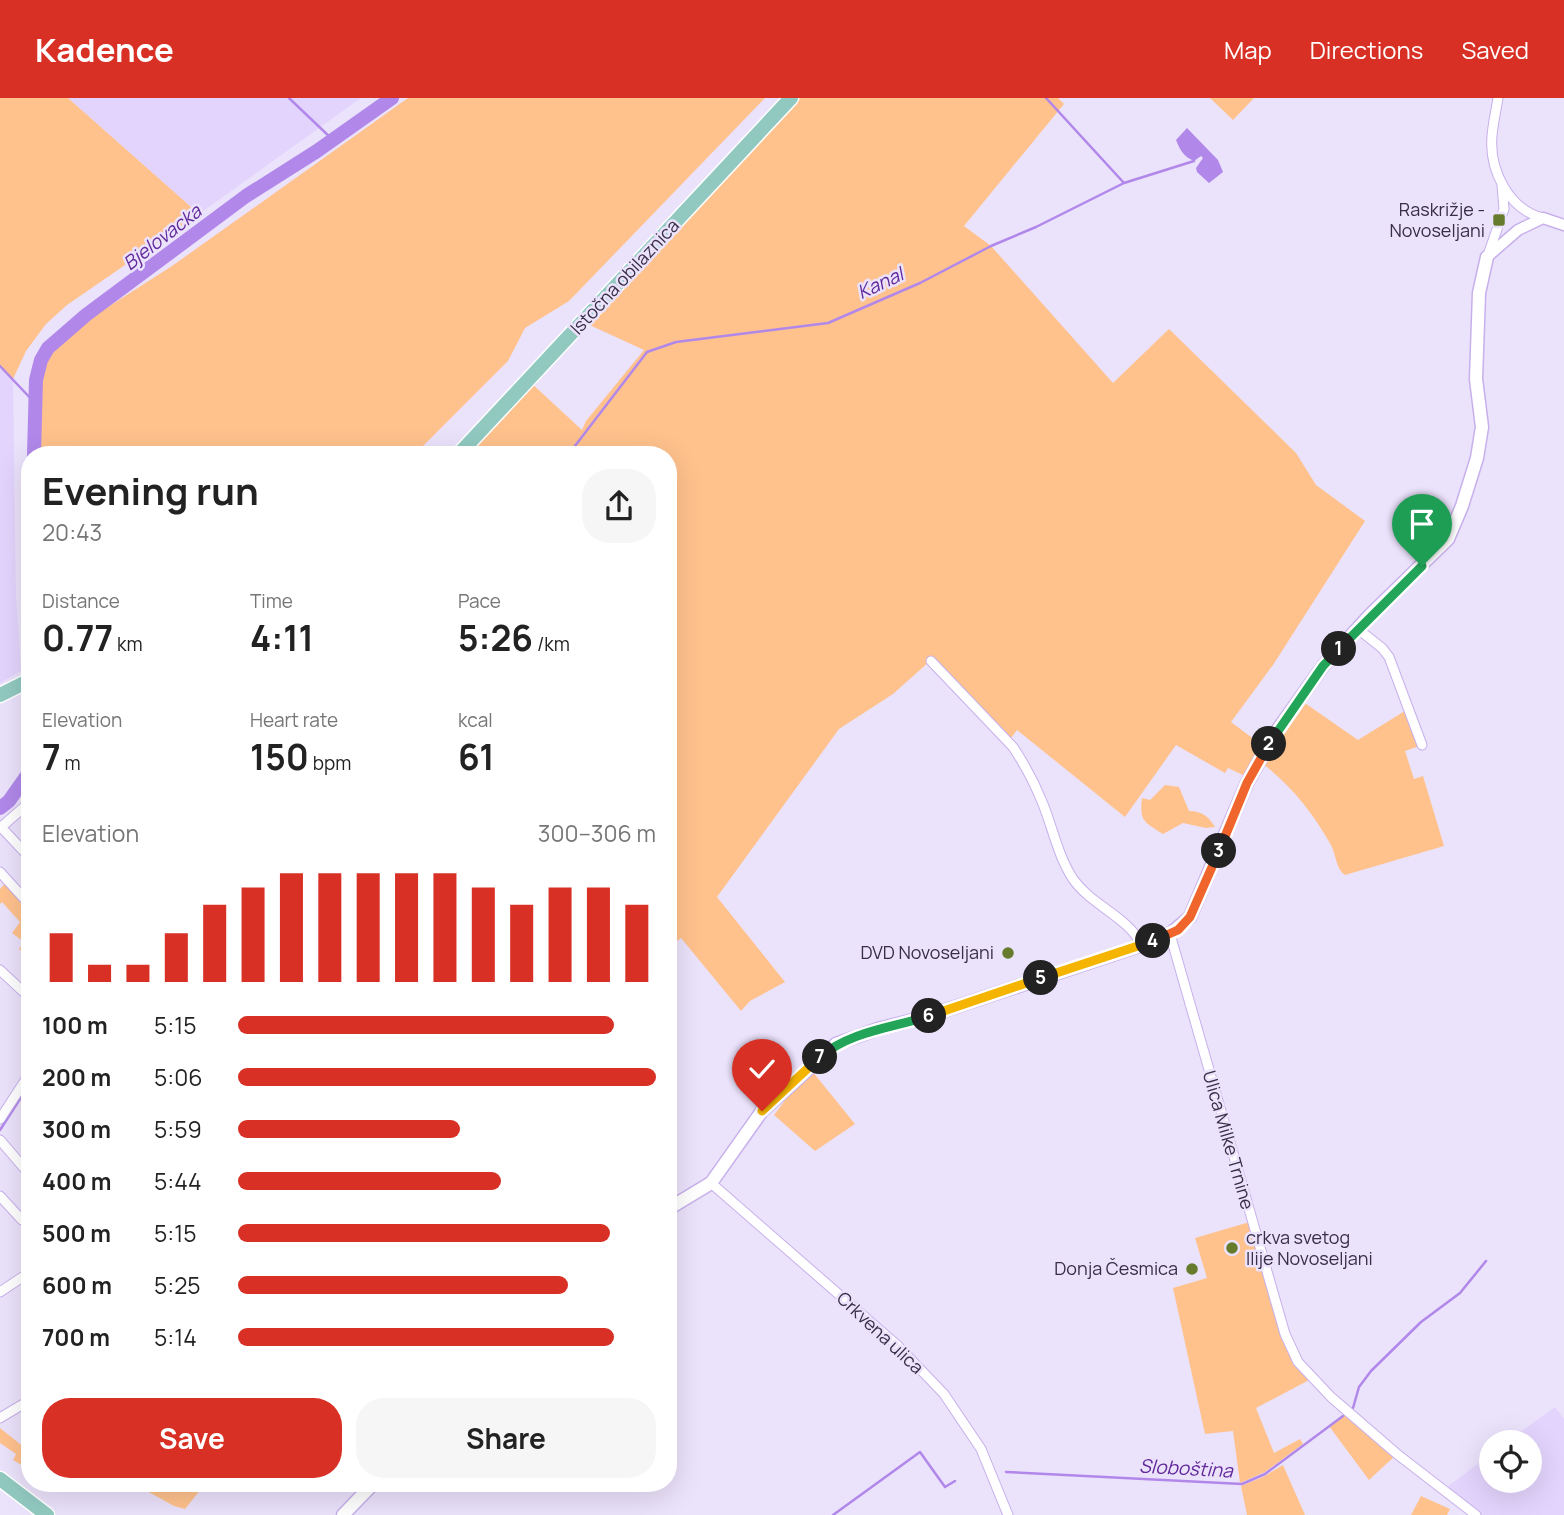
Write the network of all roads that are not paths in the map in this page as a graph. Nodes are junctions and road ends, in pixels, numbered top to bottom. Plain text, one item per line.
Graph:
1 (791, 98) edge
2 (1498, 98) edge
3 (1502, 183) junction
4 (1543, 218) junction
5 (1564, 225) edge
6 (1488, 257) junction
7 (466, 446) edge
8 (1358, 629) junction
9 (930, 661) dead end
10 (21, 684) edge
11 (0, 695) edge
12 (1422, 745) dead end
13 (21, 810) edge
14 (1, 828) edge
15 (21, 849) edge
16 (0, 872) edge
17 (21, 895) edge
18 (1170, 934) junction
19 (1142, 945) junction
20 (0, 970) edge
21 (21, 990) edge
22 (21, 1089) edge
23 (0, 1119) edge
24 (0, 1140) edge
25 (21, 1164) edge
26 (711, 1183) junction
27 (0, 1196) edge
28 (677, 1204) edge
29 (21, 1219) edge
30 (21, 1278) edge
31 (0, 1292) edge
32 (21, 1405) edge
33 (0, 1418) edge
34 (0, 1479) edge
35 (365, 1492) edge
36 (47, 1515) edge
37 (343, 1515) edge
38 (1008, 1515) edge
39 (1476, 1515) edge

1 - 7 main road, Istočna obilaznica
2 - 3 street
3 - 4 street
3 - 6 street
4 - 5 street
4 - 6 street
6 - 8 main road
8 - 12 street
8 - 18 main road
9 - 19 street
10 - 11 main road
13 - 14 street
14 - 15 street
16 - 17 street
18 - 19 main road
18 - 39 street, Ulica Milke Trnine
19 - 26 main road
20 - 21 street
22 - 23 street
24 - 25 street
26 - 28 main road
26 - 38 street, Crkvena ulica
27 - 29 street
30 - 31 street
32 - 33 street
34 - 36 main road
35 - 37 main road

